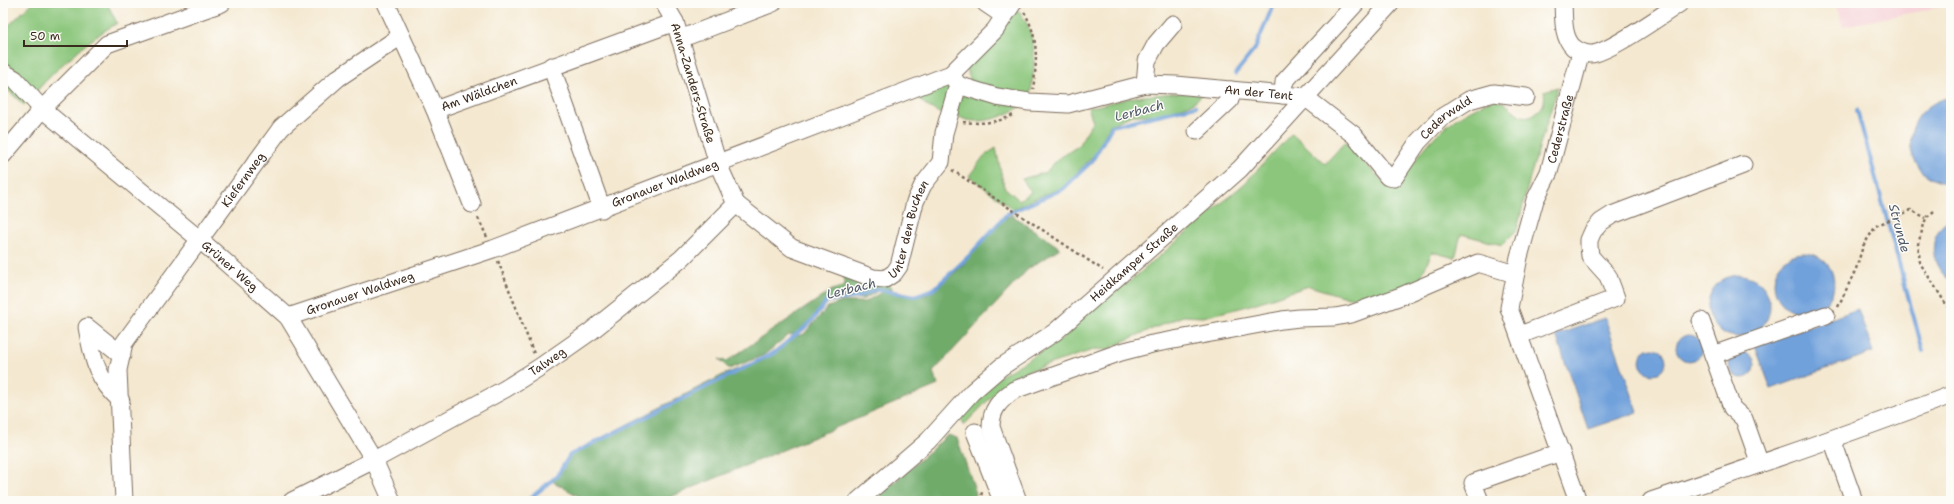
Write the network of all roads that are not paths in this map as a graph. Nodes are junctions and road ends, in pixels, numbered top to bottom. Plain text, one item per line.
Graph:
1 (222, 3) edge
2 (386, 3) edge
3 (664, 3) edge
4 (773, 3) edge
5 (985, 3) edge
6 (1356, 3) edge
7 (1391, 3) edge
8 (1563, 3) edge
9 (1680, 3) edge
10 (1010, 7) edge
11 (1663, 8) edge
12 (675, 22) junction
13 (1173, 24) dead end
14 (401, 36) junction
15 (680, 39) junction
16 (1581, 52) junction
17 (551, 66) junction
18 (3, 72) edge
19 (955, 79) junction
20 (1145, 84) junction
21 (1232, 90) junction
22 (1284, 95) junction
23 (1526, 97) dead end
24 (1305, 98) junction
25 (42, 109) junction
26 (434, 110) junction
27 (1197, 131) dead end
28 (3, 155) edge
29 (718, 164) junction
30 (1743, 165) dead end
31 (1388, 177) joint
32 (472, 204) road end
33 (736, 204) junction
34 (602, 208) junction
35 (199, 239) junction
36 (1515, 274) junction
37 (1826, 315) road end
38 (288, 317) junction
39 (1701, 321) dead end
40 (1520, 335) junction
41 (122, 355) junction
42 (1713, 355) junction
43 (1951, 395) edge
44 (121, 401) junction
45 (975, 432) dead end
46 (1832, 439) junction
47 (1561, 452) junction
48 (374, 460) junction
49 (1760, 464) junction
50 (124, 501) edge
51 (292, 501) edge
52 (392, 501) edge
53 (858, 501) edge
54 (1002, 501) edge
55 (1018, 501) edge
56 (1480, 501) edge
57 (1578, 501) edge
58 (1651, 501) edge
59 (1854, 501) edge

1 - 25 street
2 - 14 street
3 - 12 street, Anna-Zanders-Straße
4 - 15 street
5 - 10 street
6 - 22 street
7 - 24 street, Heidkamper Straße
8 - 16 street
9 - 11 street
10 - 19 street, Gronauer Waldweg
11 - 16 street
12 - 15 street, Anna-Zanders-Straße
12 - 17 street, Am Wäldchen
13 - 20 street
14 - 26 street
14 - 35 street, Kiefernweg
15 - 29 street, Anna-Zanders-Straße
16 - 36 street, Cederstraße
17 - 26 street, Am Wäldchen
17 - 34 street
18 - 25 street, Grüner Weg
19 - 20 street, An der Tent
19 - 29 street, Gronauer Waldweg
19 - 33 street, Unter den Buchen
20 - 21 street, An der Tent
21 - 22 street, An der Tent
21 - 27 street
22 - 24 street, An der Tent
23 - 31 street, Cederwald
24 - 31 street, An der Tent
24 - 53 street, Heidkamper Straße
25 - 28 street
25 - 35 street, Grüner Weg
26 - 32 street, Am Wäldchen
29 - 33 street
29 - 34 street, Gronauer Waldweg
30 - 40 street
33 - 48 street, Talweg
34 - 38 street, Gronauer Waldweg
35 - 38 street, Grüner Weg
35 - 41 street, Kiefernweg
36 - 40 street, Cederstraße
36 - 55 street
37 - 42 street
38 - 48 street, Grüner Weg
39 - 42 street
40 - 47 street, Cederstraße
41 - 44 street, Kiefernweg
41 - 44 street
42 - 49 street
43 - 46 street
44 - 50 street, Kiefernweg
45 - 54 street
46 - 49 street
46 - 59 street
47 - 56 street
47 - 57 street, Cederstraße
48 - 51 street, Talweg
48 - 52 street, Grüner Weg
49 - 58 street

